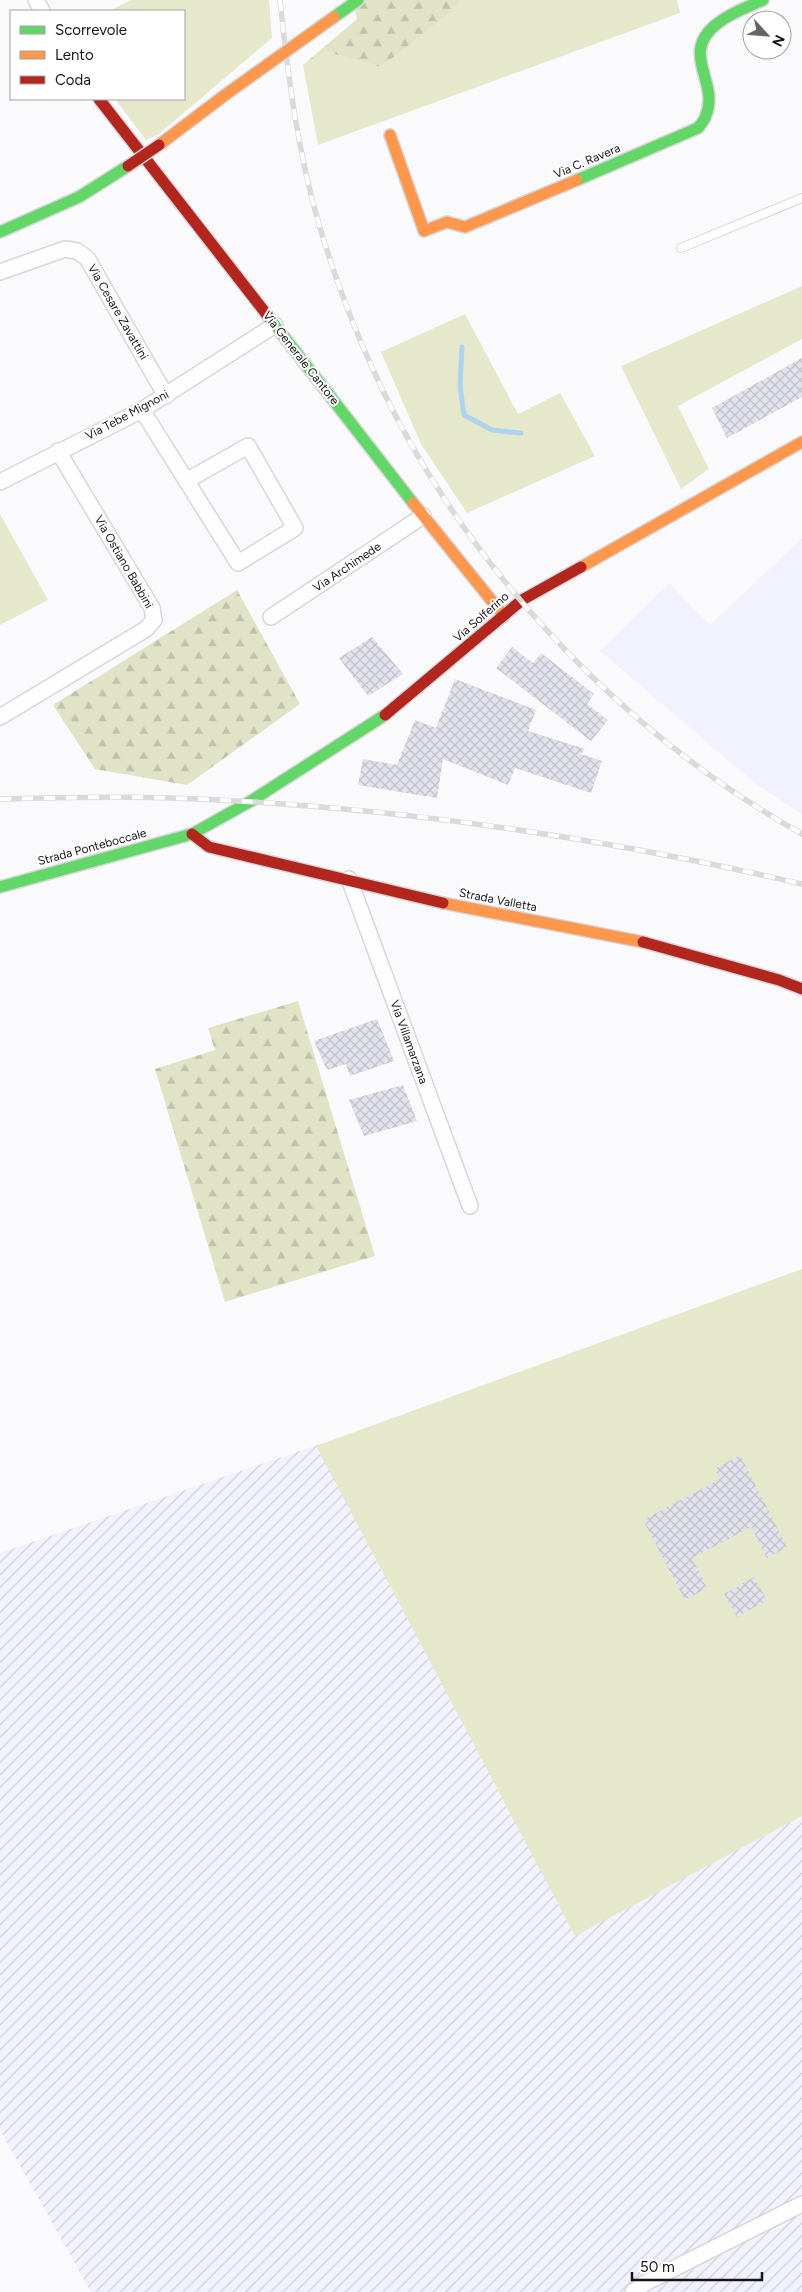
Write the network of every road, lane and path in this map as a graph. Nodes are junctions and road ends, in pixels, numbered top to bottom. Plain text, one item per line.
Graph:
1 (358, 0) edge
2 (734, 0) edge
3 (763, 0) edge
4 (739, 11) junction
5 (100, 100) edge
6 (390, 135) dead end
7 (802, 198) edge
8 (0, 232) edge
9 (681, 248) dead end
10 (0, 272) edge
11 (275, 325) junction
12 (166, 396) junction
13 (142, 410) junction
14 (802, 442) edge
15 (58, 451) junction
16 (186, 481) junction
17 (0, 482) edge
18 (423, 516) junction
19 (504, 616) junction
20 (271, 617) dead end
21 (0, 717) edge
22 (192, 834) junction
23 (349, 879) junction
24 (0, 887) edge
25 (802, 989) edge
26 (470, 1206) dead end
27 (802, 2204) edge
28 (633, 2292) edge

1 - 8 street, bridge
2 - 4 lane
3 - 4 street, Via C. Ravera
4 - 6 street, Via C. Ravera
5 - 11 street, Via Generale Cantore
7 - 9 lane
10 - 12 street, Via Cesare Zavattini
11 - 12 street, Via Tebe Mignoni
11 - 18 street, Via Generale Cantore
12 - 13 street, Via Tebe Mignoni
13 - 15 street, Via Tebe Mignoni
13 - 16 street
14 - 19 street, Via Solferino
15 - 17 street, Via Tebe Mignoni
15 - 21 street, Via Ostiano Babbini
16 - 16 street
18 - 19 street, Via Generale Cantore
18 - 20 street, Via Archimede
19 - 22 street, Via Solferino
22 - 23 street, Strada Valletta
22 - 24 street, Strada Ponteboccale
23 - 25 street, Strada Valletta
23 - 26 street, Via Villamarzana
27 - 28 street

